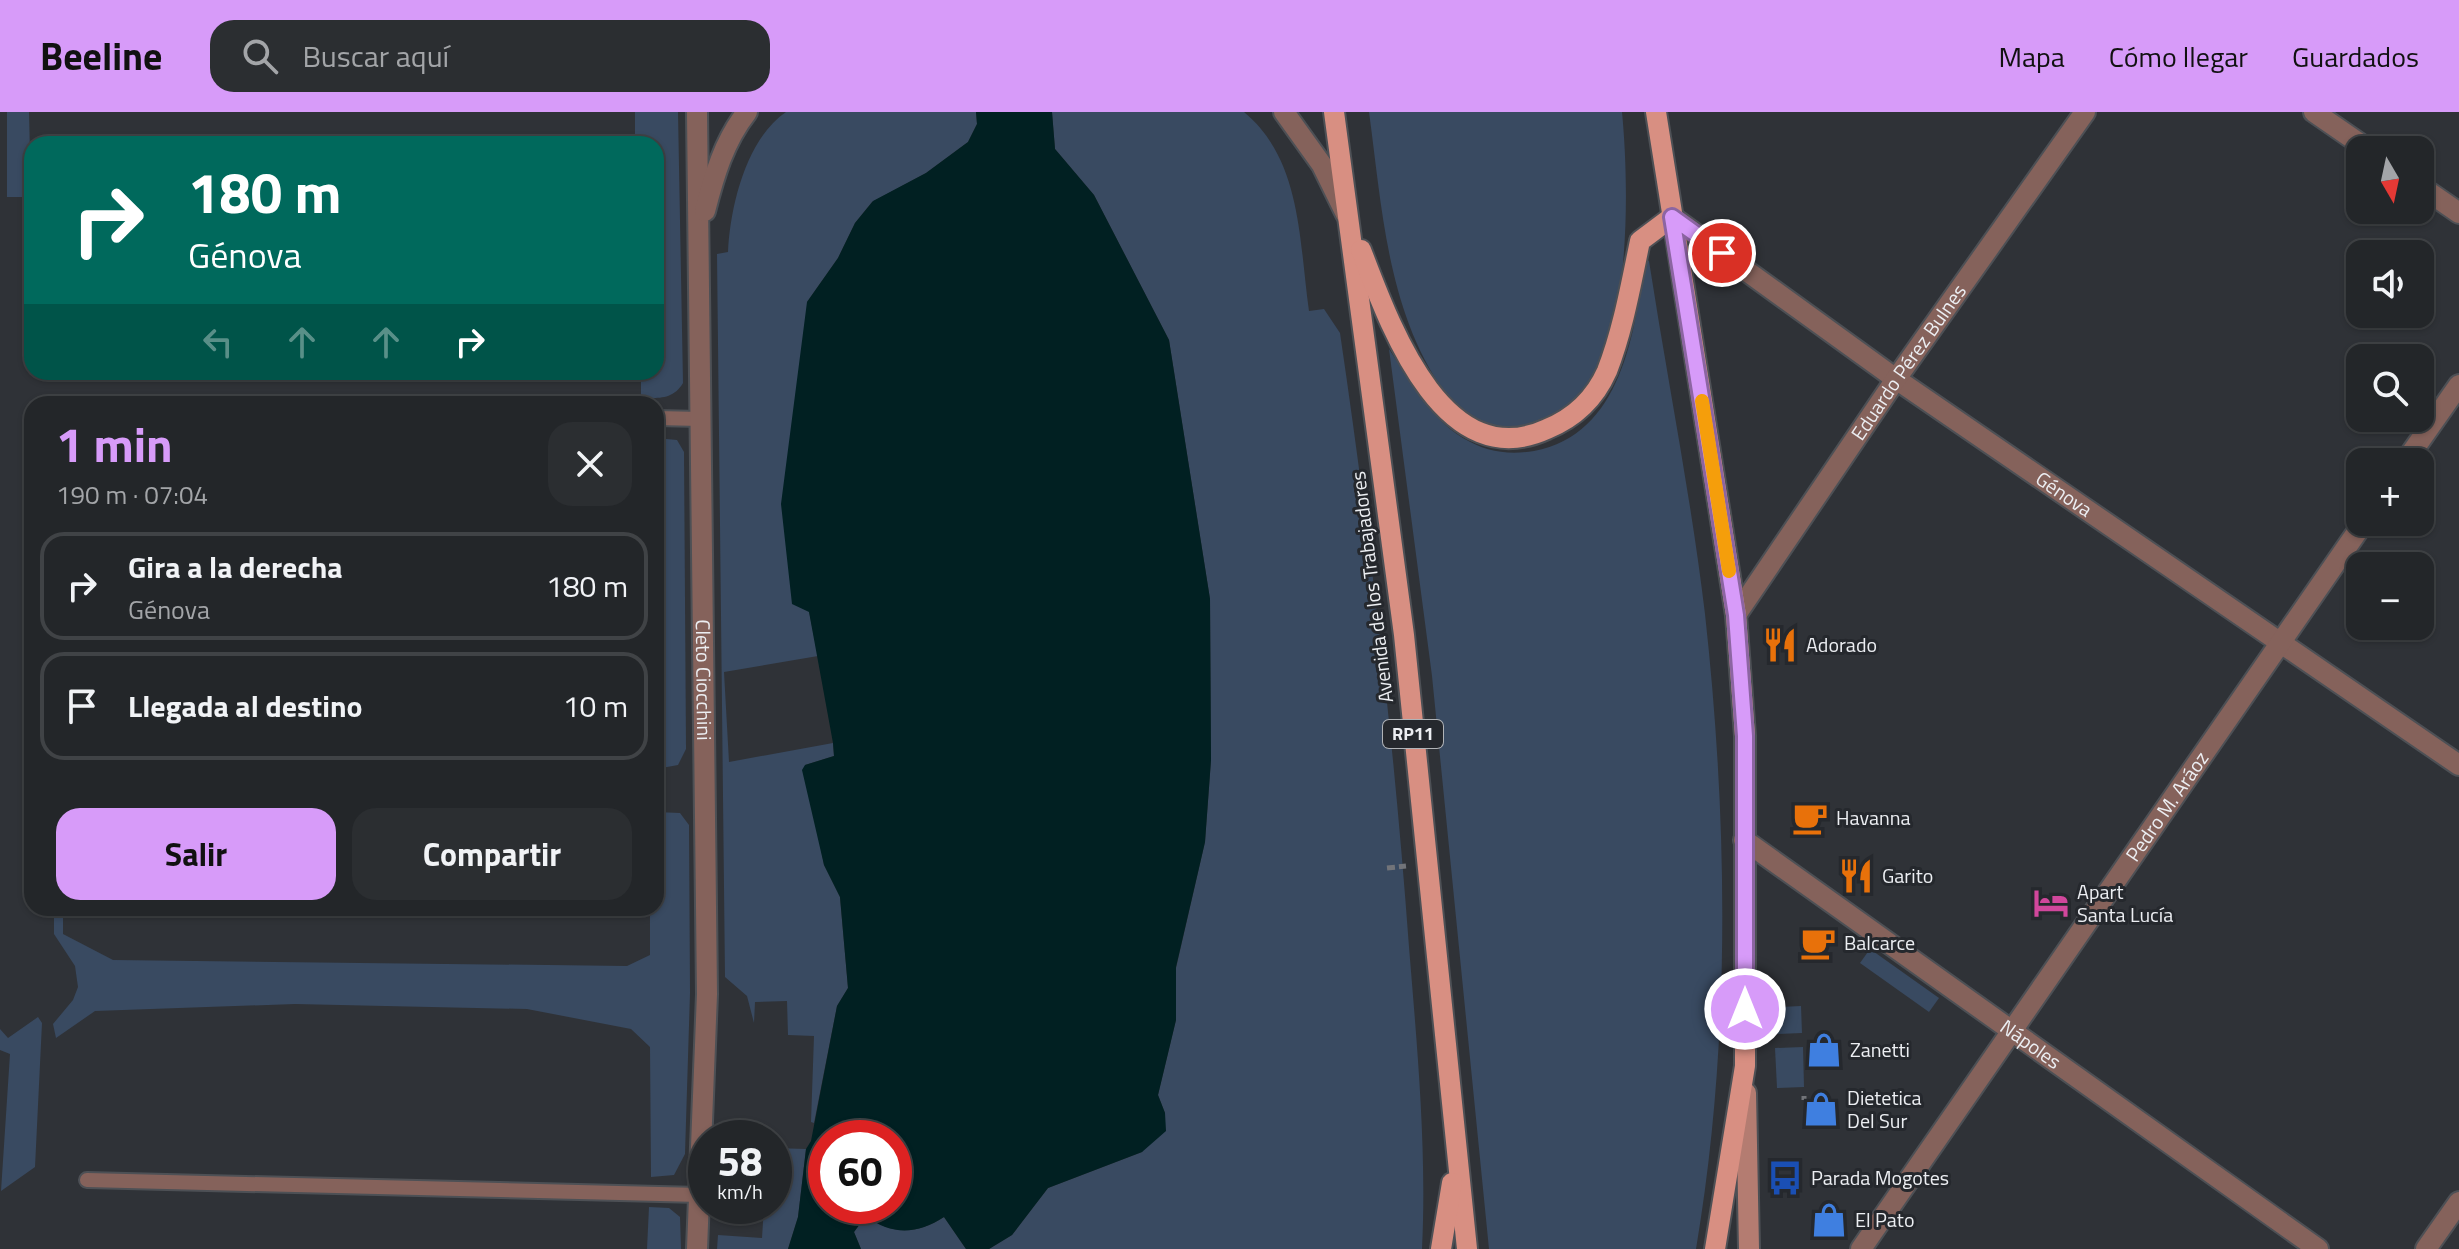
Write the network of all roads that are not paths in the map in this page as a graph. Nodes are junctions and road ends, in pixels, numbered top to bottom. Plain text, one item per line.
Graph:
1 (697, 112) edge
2 (747, 112) edge
3 (1284, 112) edge
4 (1334, 112) edge
5 (1656, 112) edge
6 (2085, 112) edge
7 (2314, 112) edge
8 (2349, 136) edge
9 (2434, 196) edge
10 (2459, 213) edge
11 (1672, 217) junction
12 (1349, 221) junction
13 (699, 234) junction
14 (1896, 379) junction
15 (2459, 385) edge
16 (664, 418) edge
17 (701, 419) junction
18 (2415, 448) edge
19 (2354, 536) edge
20 (1736, 615) junction
21 (2281, 642) junction
22 (2459, 765) edge
23 (1744, 840) junction
24 (2014, 1031) junction
25 (1745, 1066) junction
26 (703, 1120) edge
27 (1455, 1163) junction
28 (87, 1180) dead end
29 (688, 1195) edge
30 (2459, 1202) edge
31 (698, 1224) edge
32 (697, 1249) edge
33 (1441, 1249) edge
34 (1467, 1249) edge
35 (1715, 1249) edge
36 (1749, 1249) edge
37 (1861, 1249) edge
38 (2318, 1249) edge
39 (2426, 1249) edge

1 - 13 street, Cleto Ciocchini
2 - 13 street
3 - 12 street
4 - 12 main road, Avenida de los Trabajadores / RP11
5 - 11 main road
6 - 14 street, Eduardo Pérez Bulnes
7 - 8 street
9 - 10 street
11 - 12 main road
11 - 14 street, Génova
11 - 20 main road
12 - 27 main road, Avenida de los Trabajadores / RP11
13 - 17 street, Cleto Ciocchini
14 - 20 street, Eduardo Pérez Bulnes
14 - 21 street, Génova
15 - 18 street
16 - 17 lane
17 - 26 street, Cleto Ciocchini
19 - 21 street, Pedro M. Aráoz
20 - 23 main road
21 - 22 street, Génova
21 - 24 street, Pedro M. Aráoz
23 - 24 street, Nápoles
23 - 25 main road
24 - 37 street, Pedro M. Aráoz
24 - 38 street, Nápoles
25 - 35 main road
25 - 36 main road
27 - 33 main road
27 - 34 main road, Avenida de los Trabajadores / RP11
28 - 29 lane
30 - 39 street
31 - 32 street, Cleto Ciocchini

